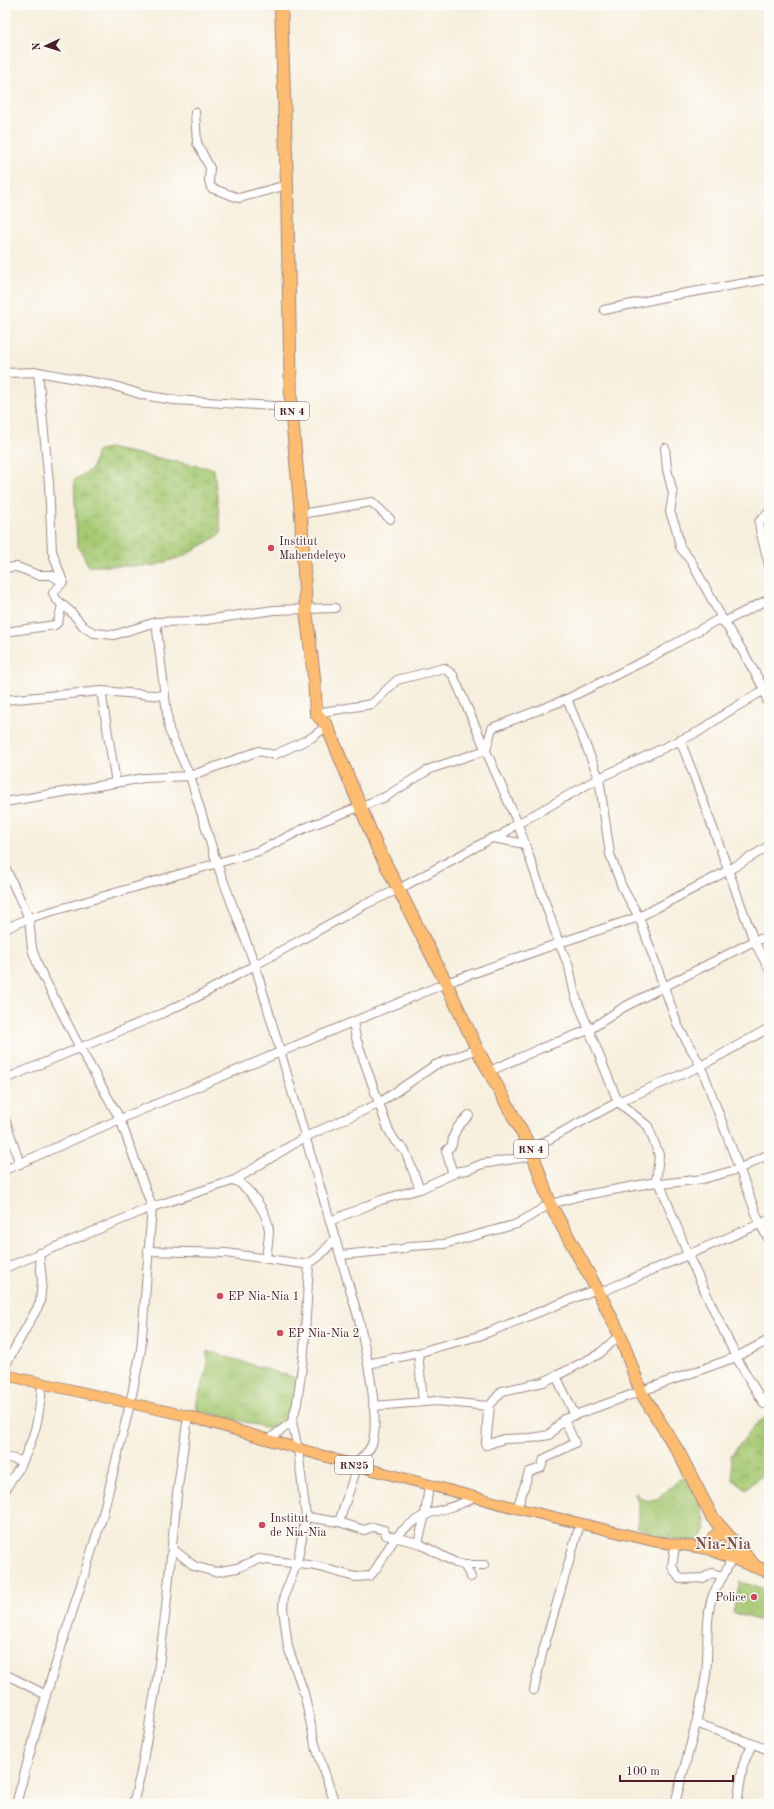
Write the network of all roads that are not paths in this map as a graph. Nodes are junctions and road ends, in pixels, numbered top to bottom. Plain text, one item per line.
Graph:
1 (281, 5) edge
2 (195, 112) dead end
3 (287, 185) junction
4 (769, 279) edge
5 (604, 310) dead end
6 (5, 372) edge
7 (38, 372) junction
8 (291, 407) junction
9 (665, 448) dead end
10 (769, 512) edge
11 (301, 514) junction
12 (390, 519) dead end
13 (769, 565) edge
14 (5, 568) edge
15 (62, 582) junction
16 (769, 599) edge
17 (62, 605) junction
18 (335, 608) dead end
19 (306, 610) junction
20 (156, 622) junction
21 (724, 622) junction
22 (5, 632) edge
23 (766, 688) edge
24 (101, 691) junction
25 (165, 696) junction
26 (567, 699) junction
27 (5, 700) edge
28 (769, 707) edge
29 (316, 714) junction
30 (327, 726) junction
31 (680, 740) junction
32 (486, 750) junction
33 (190, 776) junction
34 (599, 778) junction
35 (116, 783) junction
36 (5, 802) edge
37 (360, 806) junction
38 (518, 824) junction
39 (492, 838) junction
40 (525, 844) junction
41 (769, 846) edge
42 (217, 864) junction
43 (5, 867) edge
44 (729, 870) junction
45 (398, 889) junction
46 (639, 917) junction
47 (29, 918) junction
48 (5, 929) edge
49 (769, 936) edge
50 (754, 941) junction
51 (559, 943) junction
52 (255, 965) junction
53 (769, 969) edge
54 (446, 983) junction
55 (664, 986) junction
56 (353, 1022) junction
57 (769, 1028) edge
58 (589, 1030) junction
59 (80, 1048) junction
60 (477, 1049) junction
61 (281, 1051) junction
62 (700, 1066) junction
63 (490, 1071) junction
64 (5, 1079) edge
65 (618, 1102) junction
66 (378, 1104) junction
67 (469, 1115) dead end
68 (5, 1119) edge
69 (120, 1119) junction
70 (305, 1137) junction
71 (531, 1153) junction
72 (769, 1154) edge
73 (20, 1164) junction
74 (739, 1169) junction
75 (5, 1170) edge
76 (453, 1174) junction
77 (235, 1180) junction
78 (658, 1183) junction
79 (420, 1189) junction
80 (550, 1204) junction
81 (152, 1207) junction
82 (769, 1220) edge
83 (330, 1221) junction
84 (760, 1224) junction
85 (336, 1238) junction
86 (769, 1240) edge
87 (148, 1251) junction
88 (39, 1253) junction
89 (340, 1255) junction
90 (688, 1255) junction
91 (266, 1258) junction
92 (309, 1264) junction
93 (5, 1268) edge
94 (598, 1291) junction
95 (620, 1335) junction
96 (769, 1340) edge
97 (418, 1353) junction
98 (736, 1357) junction
99 (368, 1364) junction
100 (5, 1366) edge
101 (5, 1375) edge
102 (556, 1376) junction
103 (42, 1384) junction
104 (641, 1392) junction
105 (424, 1401) junction
106 (130, 1404) junction
107 (764, 1404) dead end
108 (373, 1406) junction
109 (575, 1415) junction
110 (188, 1416) junction
111 (564, 1419) junction
112 (292, 1422) junction
113 (268, 1440) junction
114 (486, 1445) junction
115 (298, 1449) junction
116 (5, 1457) edge
117 (22, 1462) junction
118 (354, 1465) junction
119 (429, 1485) junction
120 (5, 1492) edge
121 (474, 1497) junction
122 (517, 1509) junction
123 (425, 1515) junction
124 (306, 1517) junction
125 (712, 1517) junction
126 (339, 1522) junction
127 (580, 1524) junction
128 (728, 1536) junction
129 (396, 1538) junction
130 (713, 1538) junction
131 (418, 1543) junction
132 (675, 1545) junction
133 (172, 1548) junction
134 (713, 1550) junction
135 (731, 1557) junction
136 (297, 1563) junction
137 (464, 1565) junction
138 (484, 1566) dead end
139 (755, 1566) junction
140 (769, 1572) edge
141 (722, 1576) junction
142 (471, 1577) dead end
143 (5, 1674) edge
144 (534, 1690) dead end
145 (46, 1694) junction
146 (696, 1723) junction
147 (752, 1744) junction
148 (769, 1750) edge
149 (16, 1804) edge
150 (133, 1804) edge
151 (335, 1804) edge
152 (675, 1804) edge
153 (736, 1804) edge

1 - 3 highway, RN 4
2 - 3 street
3 - 8 highway, RN 4
4 - 5 street
6 - 7 street
7 - 8 street
7 - 15 street
8 - 11 highway, RN 4
9 - 21 street
10 - 13 street
11 - 12 street
11 - 19 highway, RN 4
14 - 15 street
15 - 17 street
16 - 21 street
17 - 20 street
17 - 22 street
18 - 19 street
19 - 20 street
19 - 29 highway, RN 4
20 - 25 street
21 - 23 street
21 - 26 street
23 - 28 street
23 - 31 street
24 - 25 street
24 - 27 street
24 - 35 street
25 - 33 street
26 - 32 street
26 - 34 street
29 - 30 highway, RN 4
29 - 32 street
30 - 33 street
30 - 37 highway, RN 4
31 - 34 street
31 - 44 street
32 - 37 street
32 - 38 street
33 - 35 street
33 - 42 street
34 - 38 street
34 - 46 street
35 - 36 street
37 - 42 street
37 - 45 highway, RN 4
38 - 39 street
38 - 40 street
39 - 40 street
39 - 45 street
40 - 51 street
41 - 44 street
42 - 47 street
42 - 52 street
43 - 47 street
44 - 46 street
44 - 50 street
45 - 52 street
45 - 54 highway, RN 4
46 - 51 street
46 - 55 street
47 - 48 street
47 - 59 street
49 - 50 street
50 - 53 street
50 - 55 street
51 - 54 street
51 - 58 street
52 - 59 street
52 - 61 street
54 - 56 street
54 - 60 highway, RN 4
55 - 58 street
55 - 62 street
56 - 61 street
56 - 66 street
57 - 62 street
58 - 63 street
58 - 65 street
59 - 64 street
59 - 69 street
60 - 63 highway, RN 4
60 - 66 street
61 - 69 street
61 - 70 street
62 - 65 street
62 - 74 street
63 - 71 highway, RN 4
65 - 71 street
65 - 78 street
66 - 70 street
66 - 79 street
67 - 76 street
68 - 73 street
69 - 73 street
69 - 81 street
70 - 77 street
70 - 83 street
71 - 76 street
71 - 80 highway, RN 4
72 - 74 street
73 - 75 street
74 - 78 street
74 - 84 street
76 - 79 street
77 - 81 street
77 - 91 street
78 - 80 street
78 - 90 street
79 - 83 street
80 - 89 street
80 - 94 highway, RN 4
81 - 87 street
81 - 88 street
82 - 84 street
83 - 85 street
84 - 86 street
84 - 90 street
85 - 89 street
85 - 92 street
87 - 91 street
87 - 106 street
88 - 93 street
88 - 100 street
89 - 99 street
90 - 94 street
90 - 98 street
91 - 92 street
92 - 112 street
94 - 95 highway, RN 4
94 - 97 street
95 - 102 street
95 - 104 highway, RN 4
96 - 98 street
97 - 99 street
97 - 105 street
98 - 104 street
98 - 107 street
99 - 108 street
101 - 103 main road, RN25
102 - 109 street
102 - 114 street
103 - 106 main road, RN25
103 - 117 street
104 - 109 street
104 - 125 highway, RN 4
105 - 108 street
105 - 114 street
106 - 110 main road, RN25
106 - 145 street
108 - 118 street
109 - 111 street
110 - 113 main road, RN25
110 - 133 street
111 - 114 street
111 - 122 street
112 - 113 street
112 - 115 street
113 - 115 main road, RN25
115 - 118 main road, RN25
115 - 124 street
116 - 117 street
117 - 120 street
118 - 119 main road, RN25
118 - 126 street
119 - 121 main road, RN25
119 - 123 street
121 - 122 main road, RN25
121 - 123 street
122 - 127 main road, RN25
123 - 129 street
123 - 131 street
124 - 126 street
124 - 136 street
125 - 128 highway, RN 4
125 - 130 highway, RN 4
126 - 129 street
127 - 132 main road, RN25
127 - 144 street
128 - 130 highway
128 - 134 highway
128 - 139 highway, RN 4
129 - 131 street
129 - 136 street
130 - 134 highway
131 - 137 street
132 - 134 main road, RN25
132 - 141 street
133 - 136 street
133 - 150 street
134 - 135 highway, RN 4
135 - 139 highway, RN 4
135 - 141 street
136 - 151 street
137 - 138 street
137 - 142 street
139 - 140 highway, RN 4
141 - 146 street
143 - 145 street
145 - 149 street
146 - 147 street
146 - 152 street
147 - 148 street
147 - 153 street

